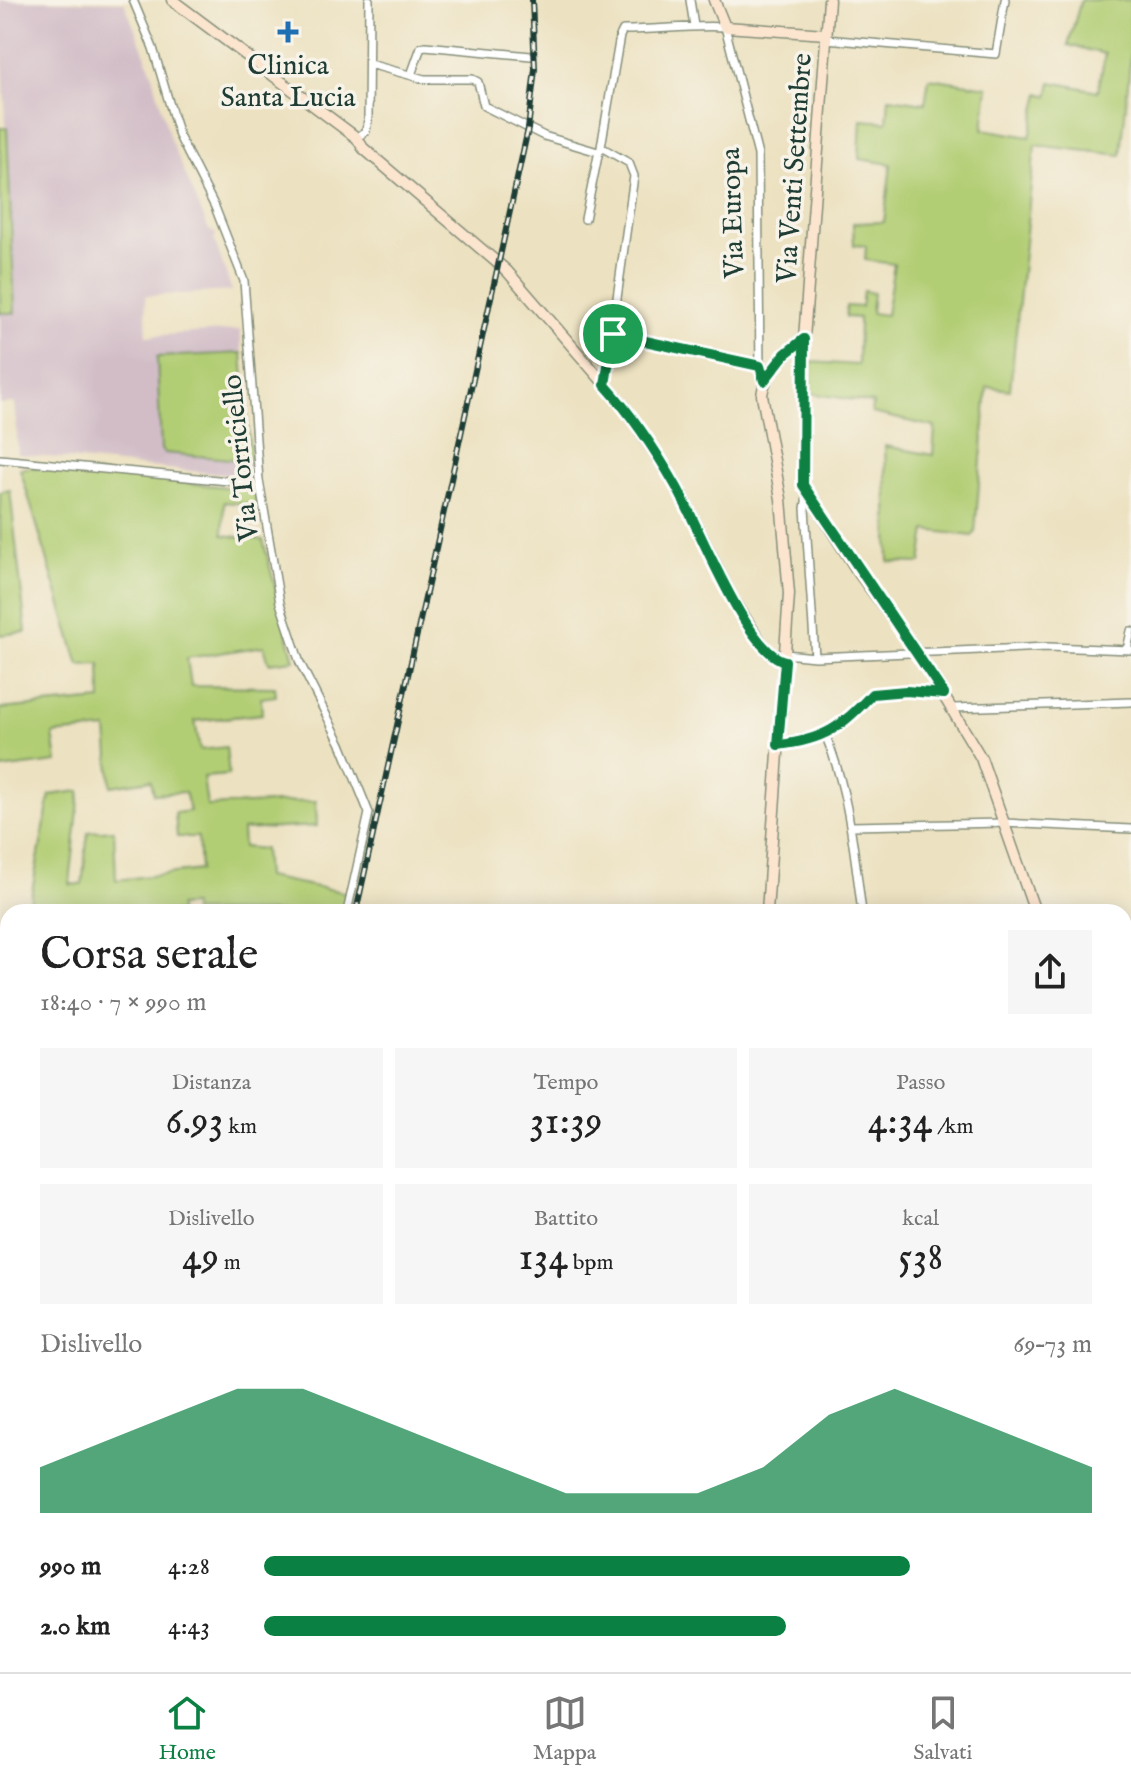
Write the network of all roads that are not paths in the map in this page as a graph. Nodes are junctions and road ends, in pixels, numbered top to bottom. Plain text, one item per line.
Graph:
1 (133, 0) edge
2 (172, 0) edge
3 (369, 0) edge
4 (690, 0) edge
5 (714, 0) edge
6 (829, 0) edge
7 (1005, 0) edge
8 (694, 26) junction
9 (725, 27) junction
10 (826, 36) junction
11 (531, 56) dead end
12 (369, 64) junction
13 (411, 75) junction
14 (357, 138) junction
15 (599, 150) junction
16 (585, 219) dead end
17 (613, 334) junction
18 (804, 339) junction
19 (760, 366) junction
20 (764, 381) junction
21 (605, 385) junction
22 (0, 459) edge
23 (249, 483) dead end
24 (807, 496) junction
25 (1131, 631) edge
26 (1129, 650) edge
27 (918, 653) junction
28 (815, 657) junction
29 (785, 658) junction
30 (944, 694) junction
31 (1131, 702) edge
32 (954, 708) junction
33 (825, 734) junction
34 (778, 745) junction
35 (1003, 823) junction
36 (851, 826) junction
37 (1131, 829) edge
38 (349, 904) edge
39 (768, 904) edge
40 (861, 904) edge
41 (1032, 904) edge

1 - 38 street, Via Torriciello
2 - 14 street
3 - 12 street
4 - 8 street
5 - 9 street, Via Europa
6 - 10 street, Via Venti Settembre
7 - 10 street
8 - 9 street
8 - 15 street
9 - 10 street
9 - 19 street, Via Europa
10 - 18 street, Via Venti Settembre
11 - 13 street
12 - 13 street
12 - 14 street
13 - 15 street
14 - 21 street
15 - 16 street
15 - 17 street
17 - 19 street
17 - 21 street
18 - 20 street
18 - 24 street, Via Venti Settembre
19 - 20 street, Via Europa
20 - 29 street
21 - 29 street
22 - 23 street, Via Torriciello
24 - 27 street
24 - 28 street
25 - 26 street
26 - 27 street
27 - 28 street
27 - 30 street
28 - 29 street
29 - 34 street
30 - 32 street
30 - 33 street
31 - 32 street
32 - 35 street
33 - 34 street
33 - 36 street
34 - 39 street
35 - 36 street
35 - 37 street
35 - 41 street
36 - 40 street

